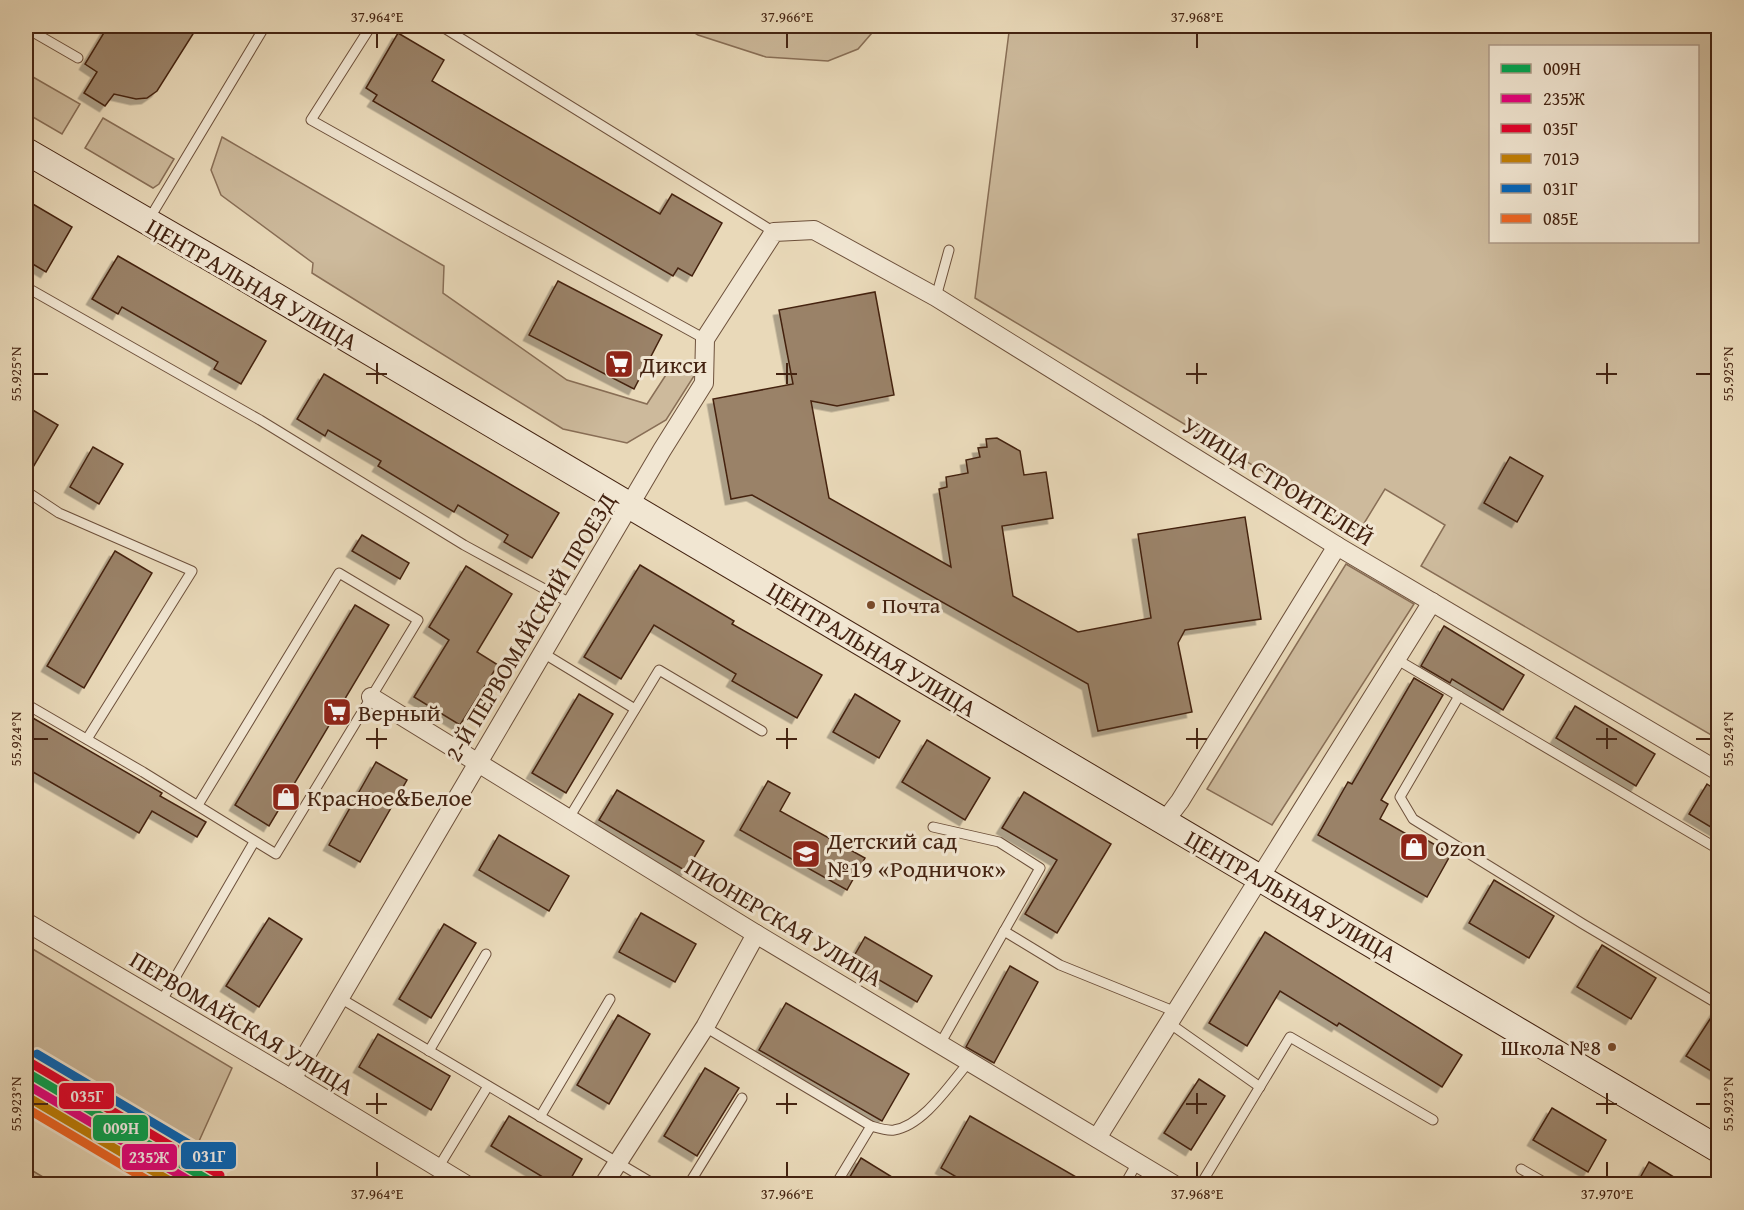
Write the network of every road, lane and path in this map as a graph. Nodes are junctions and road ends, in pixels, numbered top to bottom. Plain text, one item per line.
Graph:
1 (265, 26) edge
2 (371, 26) edge
3 (441, 26) edge
4 (26, 28) edge
5 (78, 58) dead end
6 (26, 150) edge
7 (147, 223) junction
8 (774, 232) junction
9 (949, 250) dead end
10 (26, 287) edge
11 (936, 297) junction
12 (705, 339) junction
13 (26, 491) edge
14 (630, 506) junction
15 (1336, 546) junction
16 (1432, 602) junction
17 (572, 604) junction
18 (543, 653) junction
19 (1396, 659) junction
20 (1459, 696) junction
21 (371, 697) junction
22 (26, 704) edge
23 (634, 710) junction
24 (762, 731) dead end
25 (87, 739) junction
26 (479, 762) junction
27 (1719, 771) edge
28 (198, 805) junction
29 (568, 818) junction
30 (1164, 822) junction
31 (933, 827) dead end
32 (254, 842) junction
33 (1719, 849) edge
34 (1259, 879) junction
35 (26, 922) edge
36 (1004, 931) junction
37 (756, 934) junction
38 (486, 954) dead end
39 (340, 998) junction
40 (610, 999) dead end
41 (161, 1002) junction
42 (1719, 1004) edge
43 (1172, 1018) junction
44 (705, 1027) junction
45 (940, 1044) junction
46 (429, 1051) junction
47 (969, 1062) junction
48 (292, 1079) junction
49 (488, 1086) junction
50 (1260, 1087) junction
51 (742, 1098) dead end
52 (540, 1117) junction
53 (1433, 1120) dead end
54 (871, 1126) junction
55 (1097, 1138) junction
56 (1719, 1149) edge
57 (617, 1163) junction
58 (1137, 1163) junction
59 (438, 1168) junction
60 (1521, 1169) dead end
61 (465, 1185) edge
62 (604, 1185) edge
63 (654, 1185) edge
64 (690, 1185) edge
65 (836, 1185) edge
66 (1125, 1185) edge
67 (1173, 1185) edge
68 (1202, 1185) edge
69 (1547, 1185) edge

1 - 7 lane
2 - 12 lane
3 - 8 lane
4 - 5 lane
6 - 7 main road, ЦЕНТРАЛЬНАЯ УЛИЦА
7 - 14 main road, ЦЕНТРАЛЬНАЯ УЛИЦА
8 - 11 street, УЛИЦА СТРОИТЕЛЕЙ
8 - 12 street
9 - 11 lane
10 - 17 lane
11 - 15 street, УЛИЦА СТРОИТЕЛЕЙ
12 - 14 street, 2-Й ПЕРВОМАЙСКИЙ ПРОЕЗД
13 - 25 lane
14 - 17 street, 2-Й ПЕРВОМАЙСКИЙ ПРОЕЗД
14 - 30 main road, ЦЕНТРАЛЬНАЯ УЛИЦА
15 - 16 street, УЛИЦА СТРОИТЕЛЕЙ
15 - 30 street
16 - 19 street
16 - 27 street, УЛИЦА СТРОИТЕЛЕЙ
17 - 18 street, 2-Й ПЕРВОМАЙСКИЙ ПРОЕЗД
18 - 23 lane
18 - 26 street, 2-Й ПЕРВОМАЙСКИЙ ПРОЕЗД
19 - 20 lane
19 - 34 street
20 - 33 lane
20 - 42 lane
21 - 26 street, ПИОНЕРСКАЯ УЛИЦА
21 - 28 lane
21 - 32 lane
22 - 25 lane
23 - 24 lane
23 - 29 lane
25 - 28 lane
26 - 29 street, ПИОНЕРСКАЯ УЛИЦА
26 - 39 street, 2-Й ПЕРВОМАЙСКИЙ ПРОЕЗД
28 - 32 lane
29 - 37 street, ПИОНЕРСКАЯ УЛИЦА
30 - 34 main road, ЦЕНТРАЛЬНАЯ УЛИЦА
31 - 36 lane
32 - 41 lane
34 - 43 street
34 - 56 main road, ЦЕНТРАЛЬНАЯ УЛИЦА
35 - 41 street, ПЕРВОМАЙСКАЯ УЛИЦА
36 - 43 lane
36 - 45 lane
37 - 44 street
37 - 45 street, ПИОНЕРСКАЯ УЛИЦА
38 - 46 lane
39 - 46 lane
39 - 48 street, 2-Й ПЕРВОМАЙСКИЙ ПРОЕЗД
40 - 52 lane
41 - 48 street, ПЕРВОМАЙСКАЯ УЛИЦА
43 - 50 lane
43 - 55 street
44 - 54 lane
44 - 57 street
45 - 47 street, ПИОНЕРСКАЯ УЛИЦА
46 - 49 lane
47 - 54 lane
47 - 55 street, ПИОНЕРСКАЯ УЛИЦА
48 - 59 street, ПЕРВОМАЙСКАЯ УЛИЦА
49 - 52 lane
49 - 59 lane
50 - 53 lane
50 - 68 lane
51 - 64 lane
52 - 57 lane
54 - 65 lane
55 - 58 street, ПИОНЕРСКАЯ УЛИЦА
57 - 62 street
57 - 63 lane
58 - 66 lane
58 - 67 street, ПИОНЕРСКАЯ УЛИЦА
59 - 61 street, ПЕРВОМАЙСКАЯ УЛИЦА
60 - 69 lane

